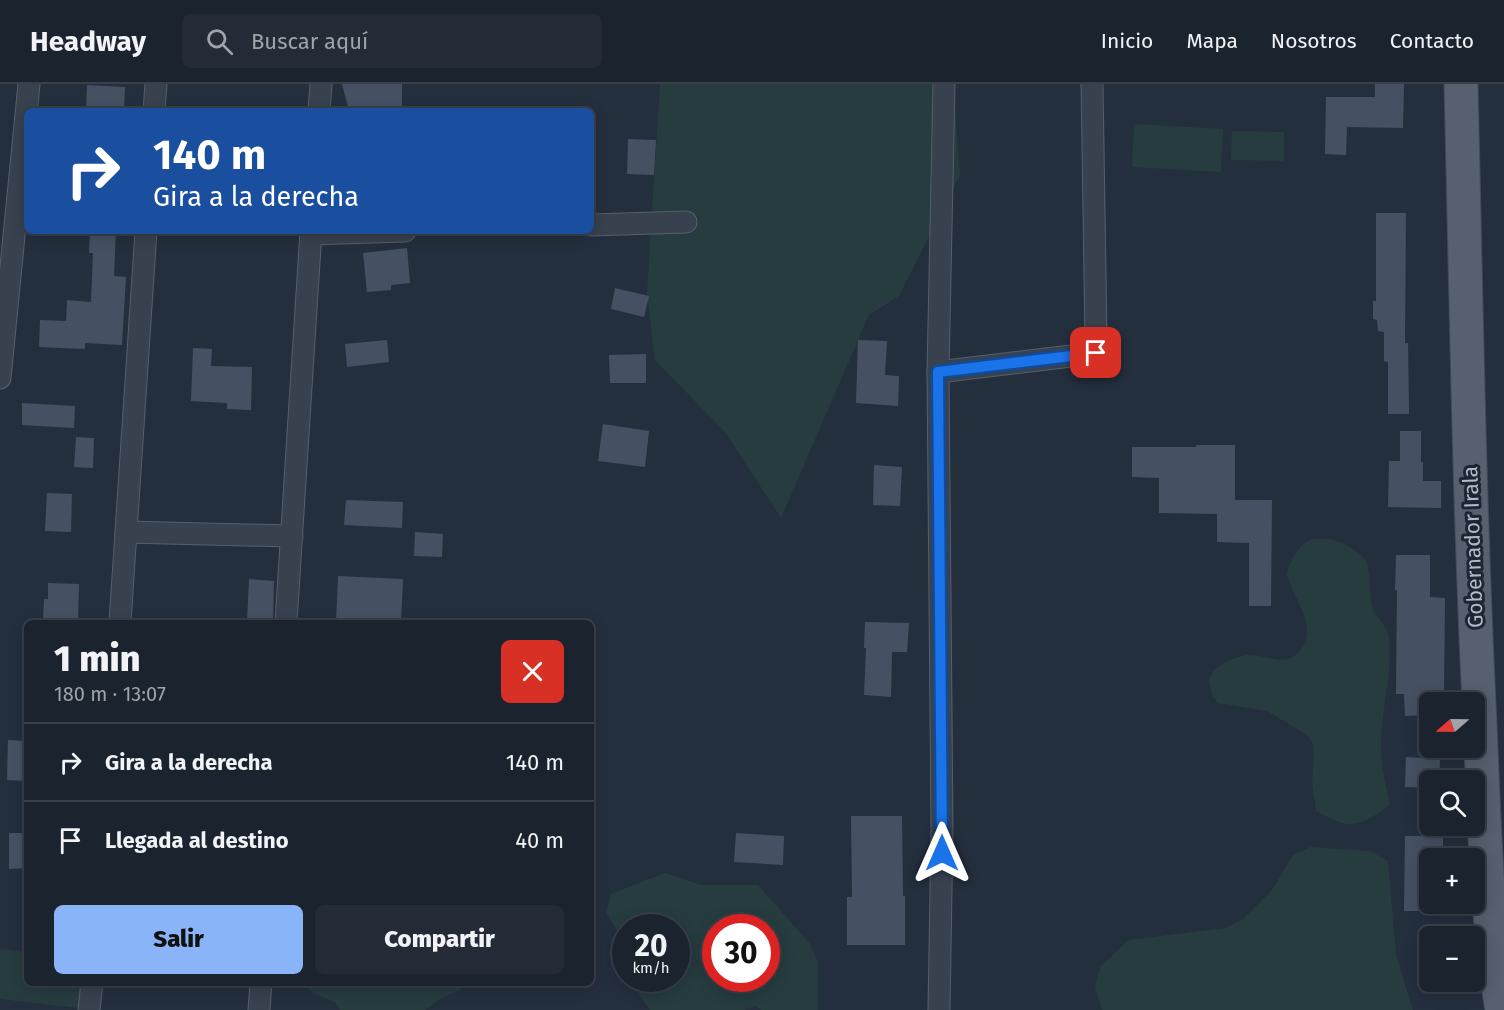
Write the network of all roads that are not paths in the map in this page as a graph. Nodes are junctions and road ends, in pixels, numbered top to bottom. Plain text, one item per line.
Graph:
1 (29, 84) edge
2 (156, 84) edge
3 (321, 84) edge
4 (944, 84) edge
5 (1092, 84) edge
6 (1461, 84) edge
7 (26, 108) edge
8 (154, 108) edge
9 (319, 108) edge
10 (24, 131) edge
11 (686, 222) dead end
12 (594, 225) edge
13 (146, 234) edge
14 (311, 234) edge
15 (2, 338) edge
16 (938, 372) junction
17 (0, 378) edge
18 (126, 532) junction
19 (292, 536) junction
20 (120, 620) edge
21 (286, 620) edge
22 (92, 986) edge
23 (261, 986) edge
24 (89, 1010) edge
25 (259, 1010) edge
26 (939, 1010) edge
27 (1502, 1010) edge

1 - 7 street
2 - 8 street
3 - 9 street
4 - 16 street
5 - 16 street
6 - 27 main road, Gobernador Irala
10 - 15 street
11 - 12 street
13 - 18 street
14 - 19 street
15 - 17 street
16 - 26 street
18 - 19 street
18 - 20 street
19 - 21 street
22 - 24 street
23 - 25 street

